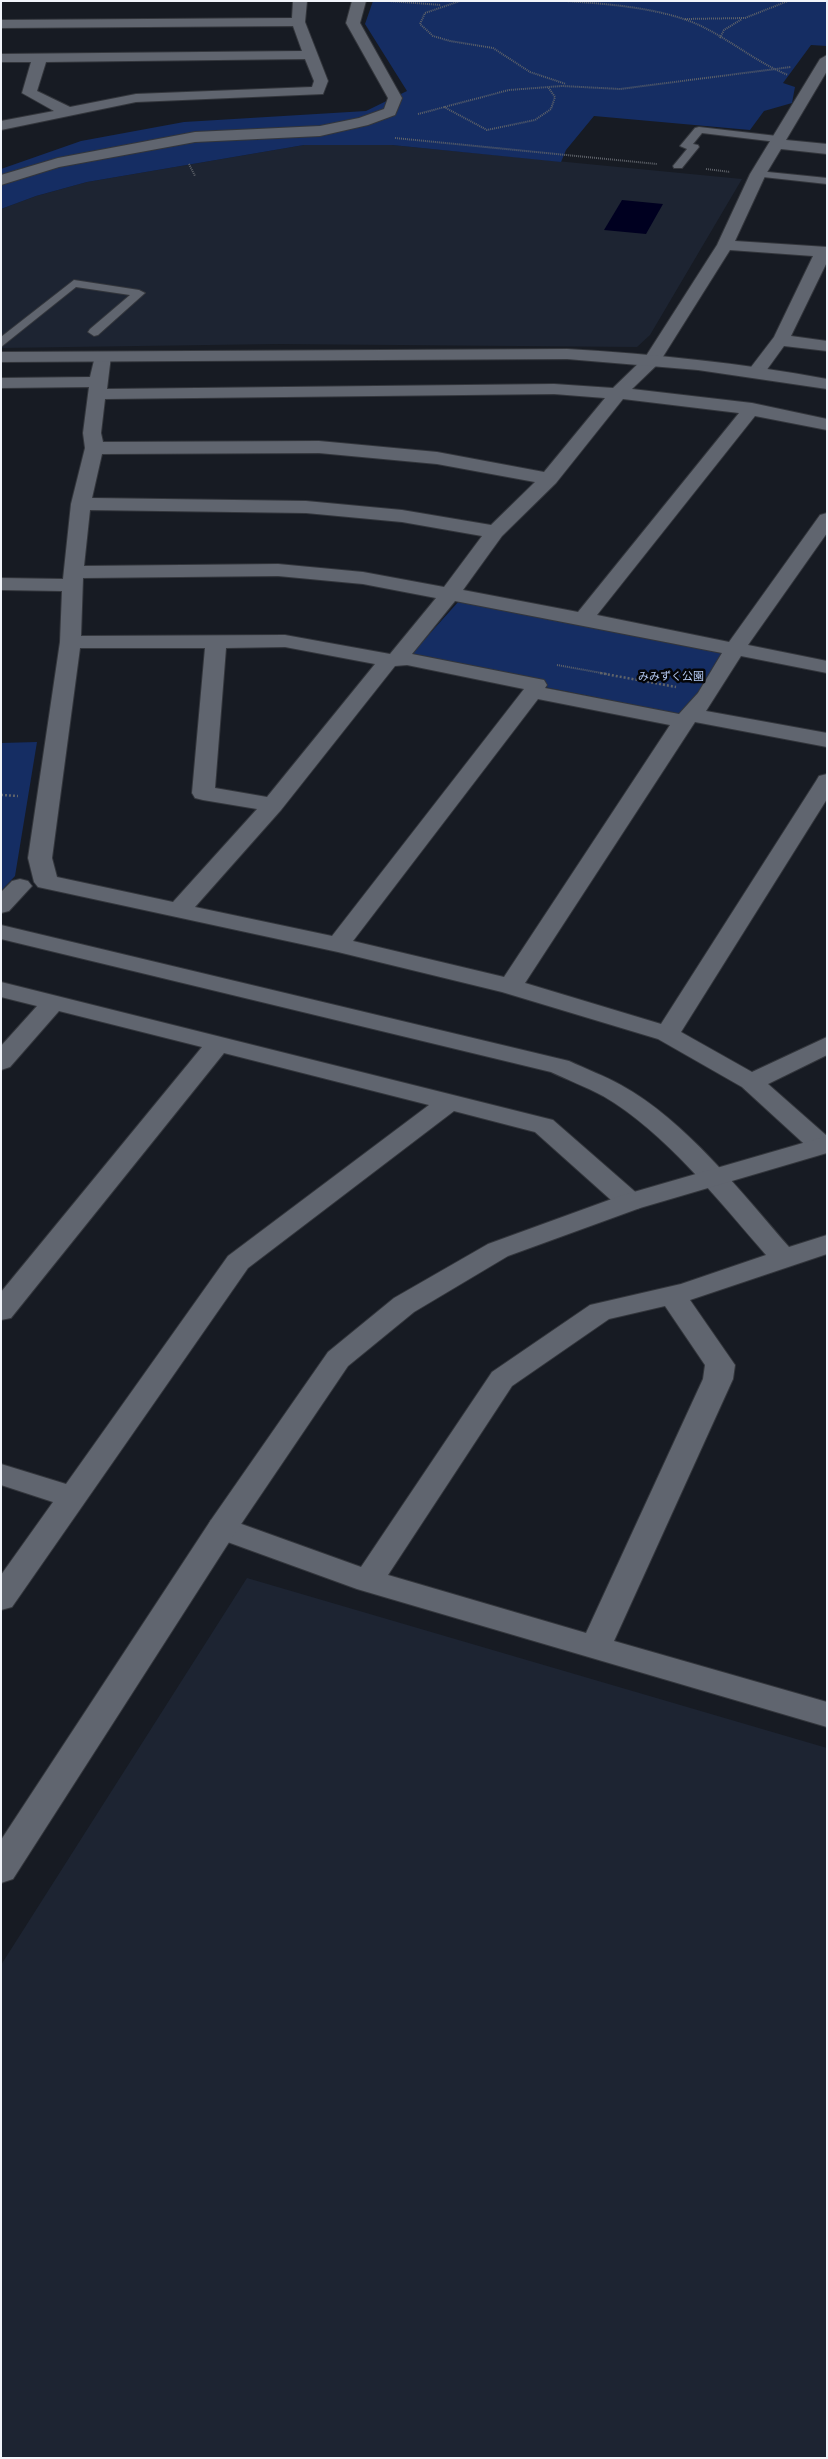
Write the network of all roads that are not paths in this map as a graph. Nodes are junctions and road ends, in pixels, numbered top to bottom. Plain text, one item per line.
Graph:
1 (300, 1) edge
2 (359, 1) edge
3 (122, 8) dead end
4 (212, 8) dead end
5 (207, 22) junction
6 (298, 22) junction
7 (118, 23) junction
8 (1, 24) edge
9 (311, 55) junction
10 (40, 57) junction
11 (111, 57) junction
12 (1, 58) edge
13 (825, 62) edge
14 (68, 112) junction
15 (1, 126) edge
16 (776, 141) junction
17 (827, 149) edge
18 (678, 166) road end
19 (758, 174) junction
20 (1, 180) edge
21 (827, 181) edge
22 (725, 245) junction
23 (825, 252) edge
24 (94, 332) dead end
25 (782, 340) junction
26 (1, 343) edge
27 (827, 346) edge
28 (102, 356) junction
29 (1, 357) edge
30 (653, 359) junction
31 (757, 371) junction
32 (1, 382) edge
33 (827, 384) edge
34 (99, 388) junction
35 (618, 393) junction
36 (752, 408) junction
37 (827, 425) edge
38 (94, 448) junction
39 (549, 479) junction
40 (81, 504) junction
41 (827, 520) edge
42 (495, 532) junction
43 (72, 578) junction
44 (1, 584) edge
45 (449, 594) junction
46 (583, 618) junction
47 (216, 640) junction
48 (70, 642) junction
49 (736, 648) junction
50 (393, 660) junction
51 (827, 667) edge
52 (527, 687) junction
53 (687, 718) junction
54 (827, 740) edge
55 (827, 781) edge
56 (273, 806) junction
57 (20, 886) dead end
58 (1, 906) edge
59 (179, 910) junction
60 (1, 932) edge
61 (338, 945) junction
62 (510, 986) junction
63 (1, 989) edge
64 (54, 1002) junction
65 (667, 1034) junction
66 (218, 1044) junction
67 (827, 1046) edge
68 (1, 1062) edge
69 (751, 1082) junction
70 (450, 1102) junction
71 (824, 1145) edge
72 (714, 1177) junction
73 (630, 1202) junction
74 (827, 1244) edge
75 (784, 1258) junction
76 (672, 1295) junction
77 (1, 1311) edge
78 (1, 1474) edge
79 (73, 1496) junction
80 (222, 1528) junction
81 (368, 1581) junction
82 (1, 1599) edge
83 (594, 1648) junction
84 (827, 1714) edge
85 (1, 1869) edge

1 - 6 street
2 - 20 street
3 - 7 street
4 - 5 street
5 - 6 street
5 - 7 street
6 - 9 street
7 - 8 street
7 - 11 street
9 - 11 street
9 - 14 street
10 - 11 street
10 - 12 street
10 - 14 street
13 - 16 street
14 - 15 street
16 - 17 street
16 - 18 lane
16 - 19 street
19 - 21 lane
19 - 22 street
22 - 23 street
22 - 30 street
23 - 25 street
24 - 26 lane
25 - 27 street
25 - 31 street
28 - 29 street
28 - 30 street
28 - 34 street
30 - 31 street
30 - 35 street
31 - 33 street
32 - 34 street
34 - 35 street
34 - 38 street
35 - 36 street
35 - 39 street
36 - 37 street
36 - 46 street
38 - 39 street
38 - 40 street
39 - 42 street
40 - 42 street
40 - 43 street
41 - 49 street
42 - 45 street
43 - 44 street
43 - 45 street
43 - 48 street
45 - 46 street
45 - 50 street
46 - 49 street
47 - 48 street
47 - 50 street
47 - 56 street
48 - 59 street
49 - 51 street
49 - 53 street
50 - 52 street
50 - 56 street
52 - 53 street
52 - 61 street
53 - 54 street
53 - 62 street
55 - 65 street
56 - 59 street
57 - 58 street
59 - 61 street
60 - 72 street
61 - 62 street
62 - 65 street
63 - 64 street
64 - 66 street
64 - 68 street
65 - 69 street
66 - 70 street
66 - 77 street
67 - 69 street
69 - 71 street
70 - 73 street
70 - 79 street
71 - 72 street
72 - 73 street
72 - 75 street
73 - 80 street
74 - 75 street
75 - 76 street
76 - 81 street
76 - 83 street
78 - 79 street
79 - 82 street
80 - 81 street
80 - 85 street
81 - 83 street
83 - 84 street

